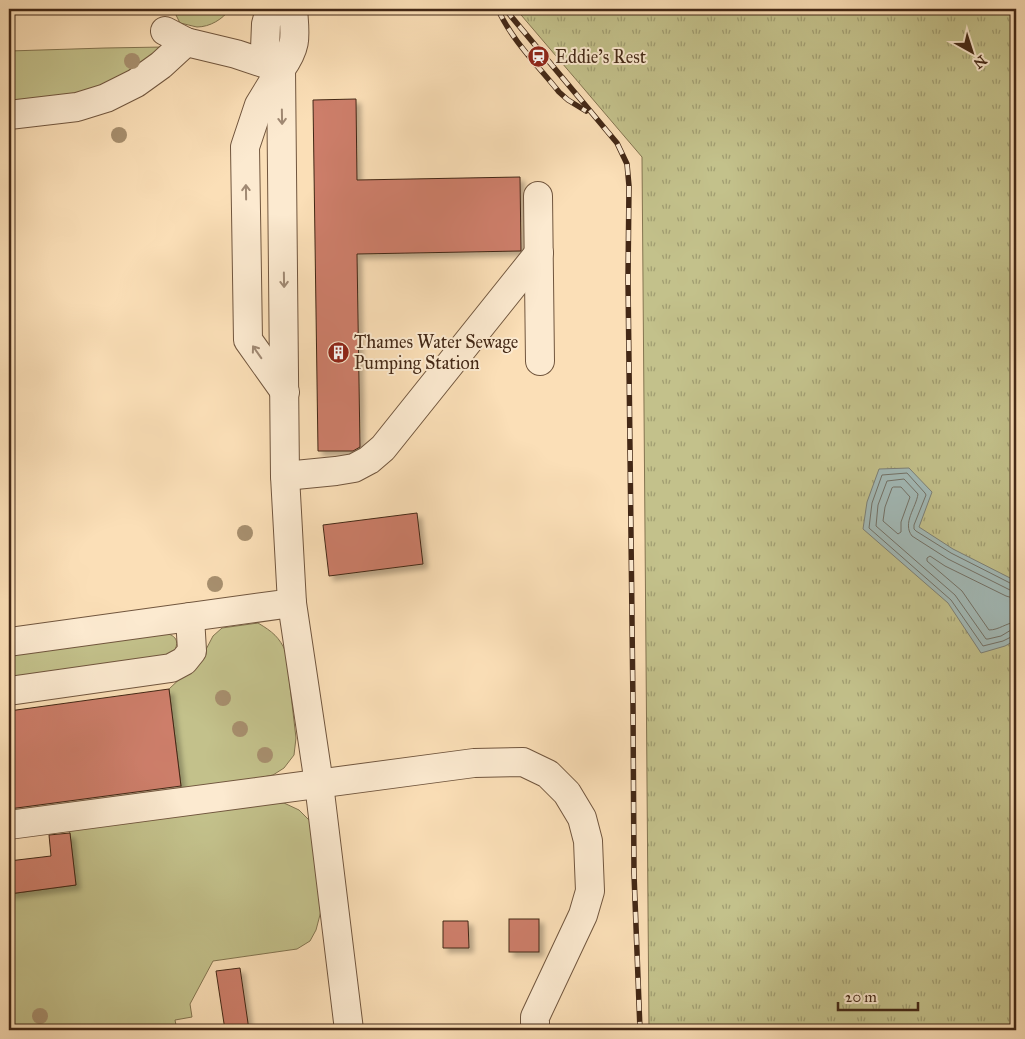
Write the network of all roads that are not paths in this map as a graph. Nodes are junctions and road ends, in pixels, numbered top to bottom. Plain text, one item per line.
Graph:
1 (270, 9) edge
2 (293, 9) edge
3 (282, 69) junction
4 (9, 114) edge
5 (538, 196) dead end
6 (539, 253) junction
7 (540, 361) dead end
8 (285, 392) junction
9 (285, 476) junction
10 (292, 603) junction
11 (190, 617) junction
12 (9, 642) edge
13 (9, 691) edge
14 (319, 784) junction
15 (9, 825) edge
16 (349, 1030) edge
17 (535, 1030) edge

1 - 3 street
2 - 3 street
3 - 4 street
3 -> 8 street
8 -> 3 street
5 - 6 street
6 - 7 street
6 - 9 street
8 - 9 street
9 - 10 street
10 - 11 street
10 - 14 street
11 - 12 street
11 - 13 street
14 - 15 street
14 - 16 street
14 - 17 street

